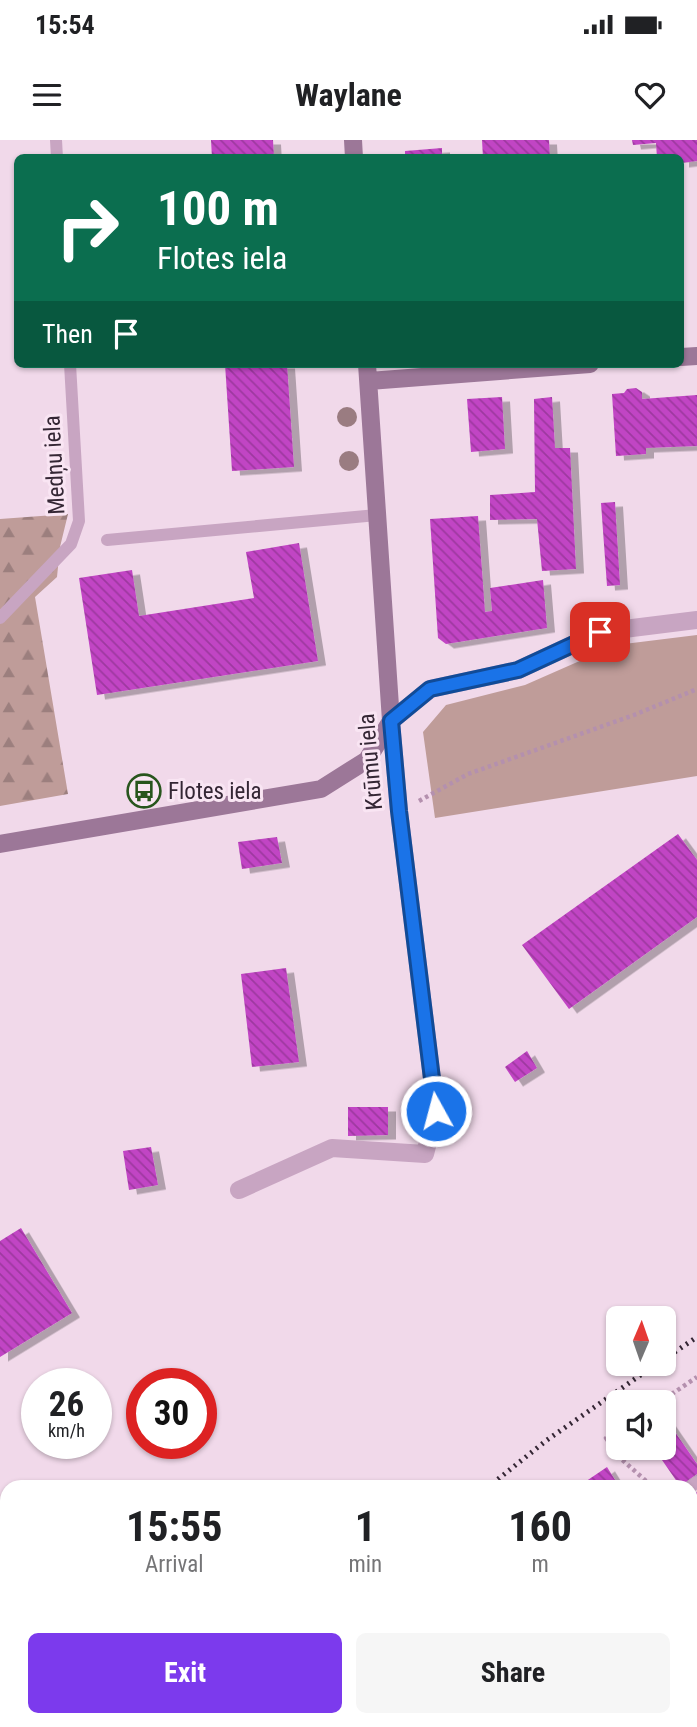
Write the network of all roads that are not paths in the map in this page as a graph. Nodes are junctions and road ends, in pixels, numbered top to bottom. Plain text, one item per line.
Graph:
1 (70, 368) edge
2 (479, 368) edge
3 (368, 372) edge
4 (377, 515) junction
5 (107, 540) dead end
6 (0, 618) edge
7 (697, 620) edge
8 (391, 721) junction
9 (0, 844) edge
10 (239, 1190) dead end

1 - 6 lane, Medņu iela
2 - 3 street
3 - 4 street, Krūmu iela
4 - 5 lane
4 - 8 street, Krūmu iela
7 - 8 street
8 - 9 street
8 - 10 street, Krūmu iela

